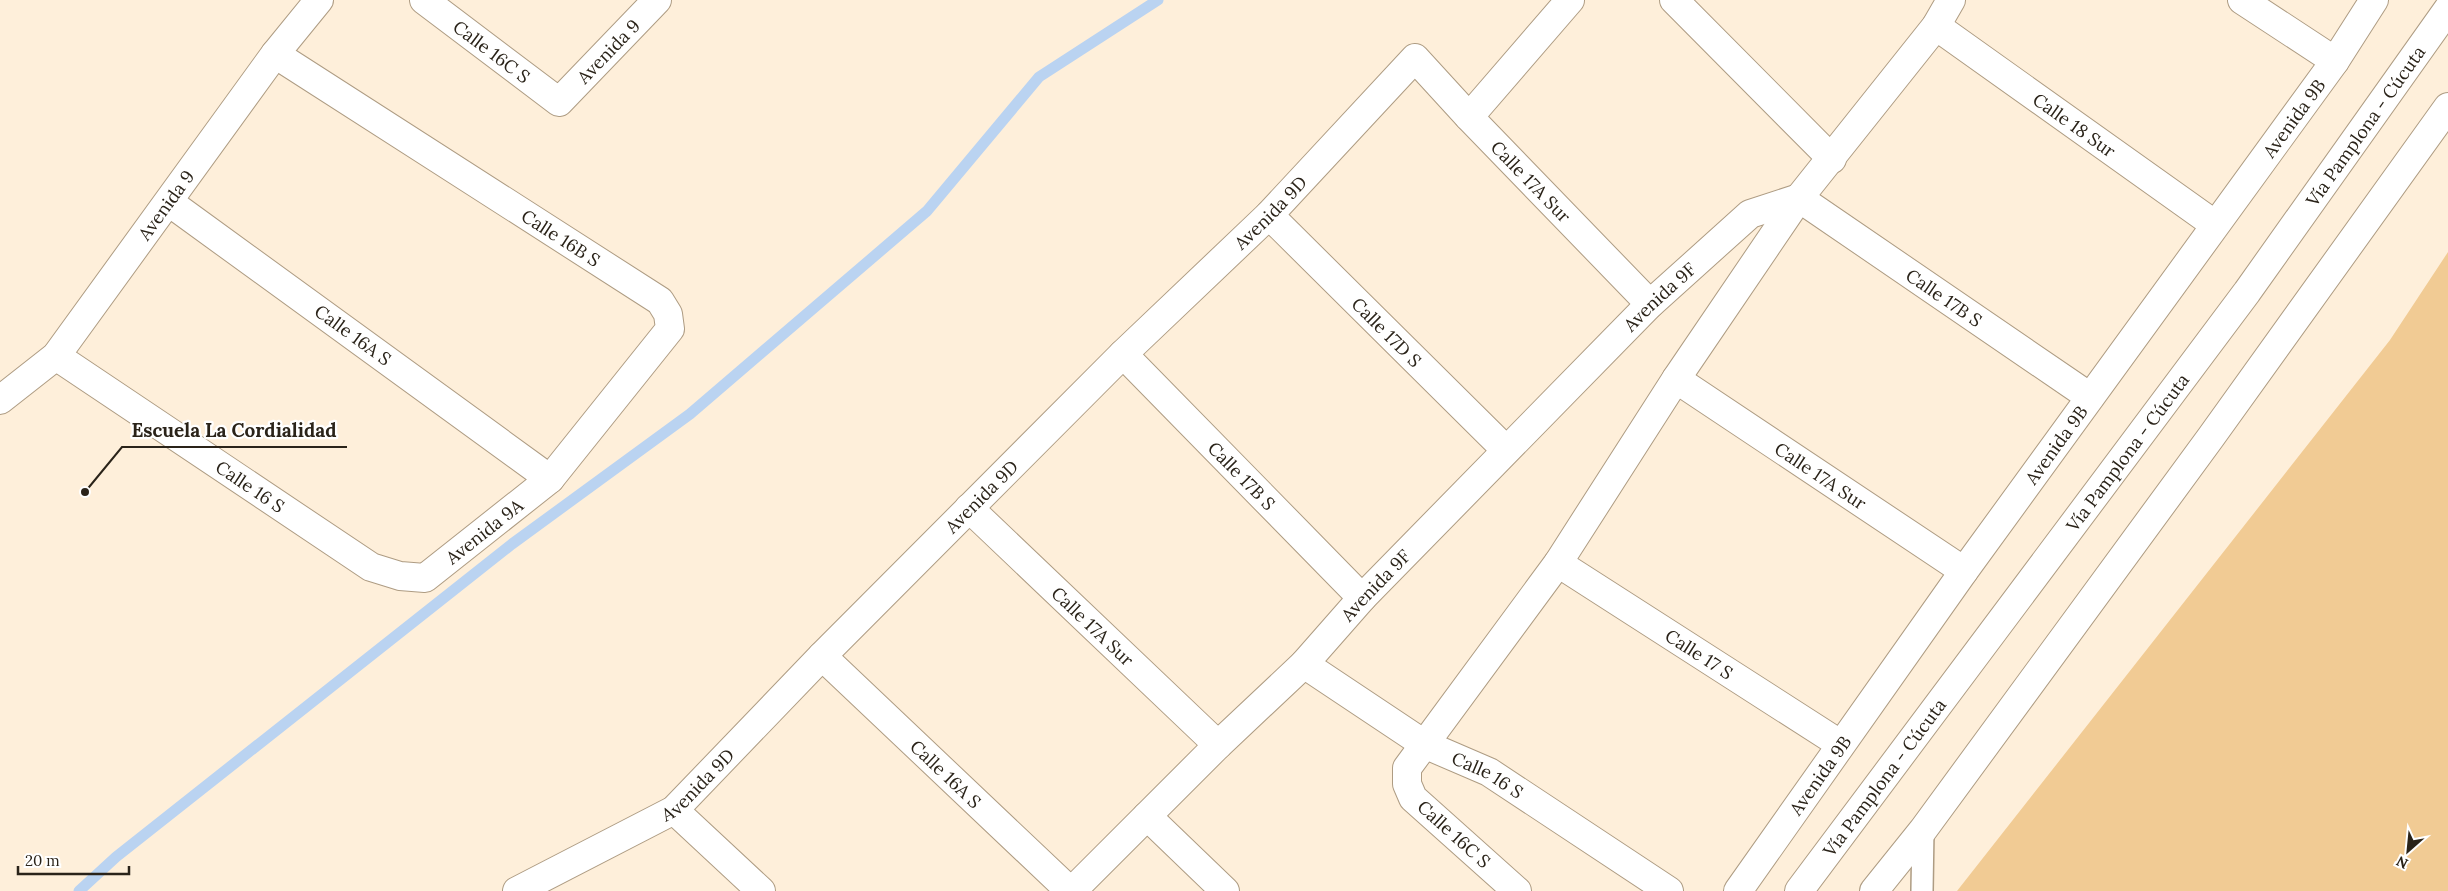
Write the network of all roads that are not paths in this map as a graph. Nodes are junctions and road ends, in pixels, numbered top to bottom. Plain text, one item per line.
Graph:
1 (319, 0) edge
2 (424, 0) edge
3 (657, 0) edge
4 (1570, 0) edge
5 (1674, 0) edge
6 (1951, 0) edge
7 (2242, 0) edge
8 (2374, 0) edge
9 (2448, 9) edge
10 (1936, 26) junction
11 (275, 54) junction
12 (1415, 58) joint
13 (2334, 61) junction
14 (559, 102) joint
15 (2448, 107) edge
16 (1469, 117) junction
17 (1832, 159) junction
18 (1799, 198) junction
19 (169, 202) junction
20 (1268, 215) junction
21 (2214, 224) junction
22 (1650, 304) junction
23 (1123, 354) junction
24 (56, 356) junction
25 (1676, 379) junction
26 (2090, 397) junction
27 (0, 400) edge
28 (1506, 450) junction
29 (543, 474) junction
30 (969, 508) junction
31 (1558, 563) junction
32 (1964, 571) junction
33 (400, 576) joint
34 (1362, 598) junction
35 (822, 656) junction
36 (1304, 664) junction
37 (1424, 744) junction
38 (1840, 744) junction
39 (1218, 745) junction
40 (674, 810) junction
41 (1147, 816) junction
42 (1923, 830) junction
43 (517, 891) edge
44 (761, 891) edge
45 (1071, 891) edge
46 (1225, 891) edge
47 (1517, 891) edge
48 (1669, 891) edge
49 (1738, 891) edge
50 (1799, 891) edge
51 (1874, 891) edge
52 (1922, 891) edge

1 - 11 main road, Avenida 9
2 - 14 main road, Calle 16C S
3 - 14 main road, Avenida 9
4 - 16 main road
5 - 17 main road
6 - 10 main road
7 - 13 main road
8 - 13 main road, Avenida 9B
9 - 50 main road, Vía Pamplona - Cúcuta
10 - 17 main road
10 - 21 main road, Calle 18 Sur
11 - 19 main road, Avenida 9
11 - 29 main road, Calle 16B S
12 - 16 main road, Calle 17A Sur
12 - 20 main road, Avenida 9D
13 - 21 main road, Avenida 9B
15 - 42 main road
16 - 22 main road, Calle 17A Sur
17 - 18 main road
18 - 22 main road, Avenida 9F
18 - 25 main road
18 - 26 main road, Calle 17B S
19 - 24 main road, Avenida 9
19 - 29 main road, Calle 16A S
20 - 23 main road, Avenida 9D
20 - 28 main road, Calle 17D S
21 - 26 main road, Avenida 9B
22 - 28 main road, Avenida 9F
23 - 30 main road, Avenida 9D
23 - 34 main road, Calle 17B S
24 - 27 main road, Avenida 9
24 - 33 main road, Calle 16 S
25 - 31 main road
25 - 32 main road, Calle 17A Sur
26 - 32 main road, Avenida 9B
28 - 34 main road, Avenida 9F
29 - 33 main road, Avenida 9A
30 - 35 main road, Avenida 9D
30 - 39 main road, Calle 17A Sur
31 - 37 main road
31 - 38 main road, Calle 17 S
32 - 38 main road, Avenida 9B
34 - 36 main road, Avenida 9F
35 - 40 main road, Avenida 9D
35 - 45 main road, Calle 16A S
36 - 37 main road, Calle 16 S
36 - 39 main road, Avenida 9F
37 - 47 main road, Calle 16C S
37 - 48 main road, Calle 16 S
38 - 49 main road, Avenida 9B
39 - 41 main road, Avenida 9F
40 - 43 main road, Avenida 9D
40 - 44 main road
41 - 45 main road, Avenida 9F
41 - 46 main road
42 - 51 main road
42 - 52 lane

